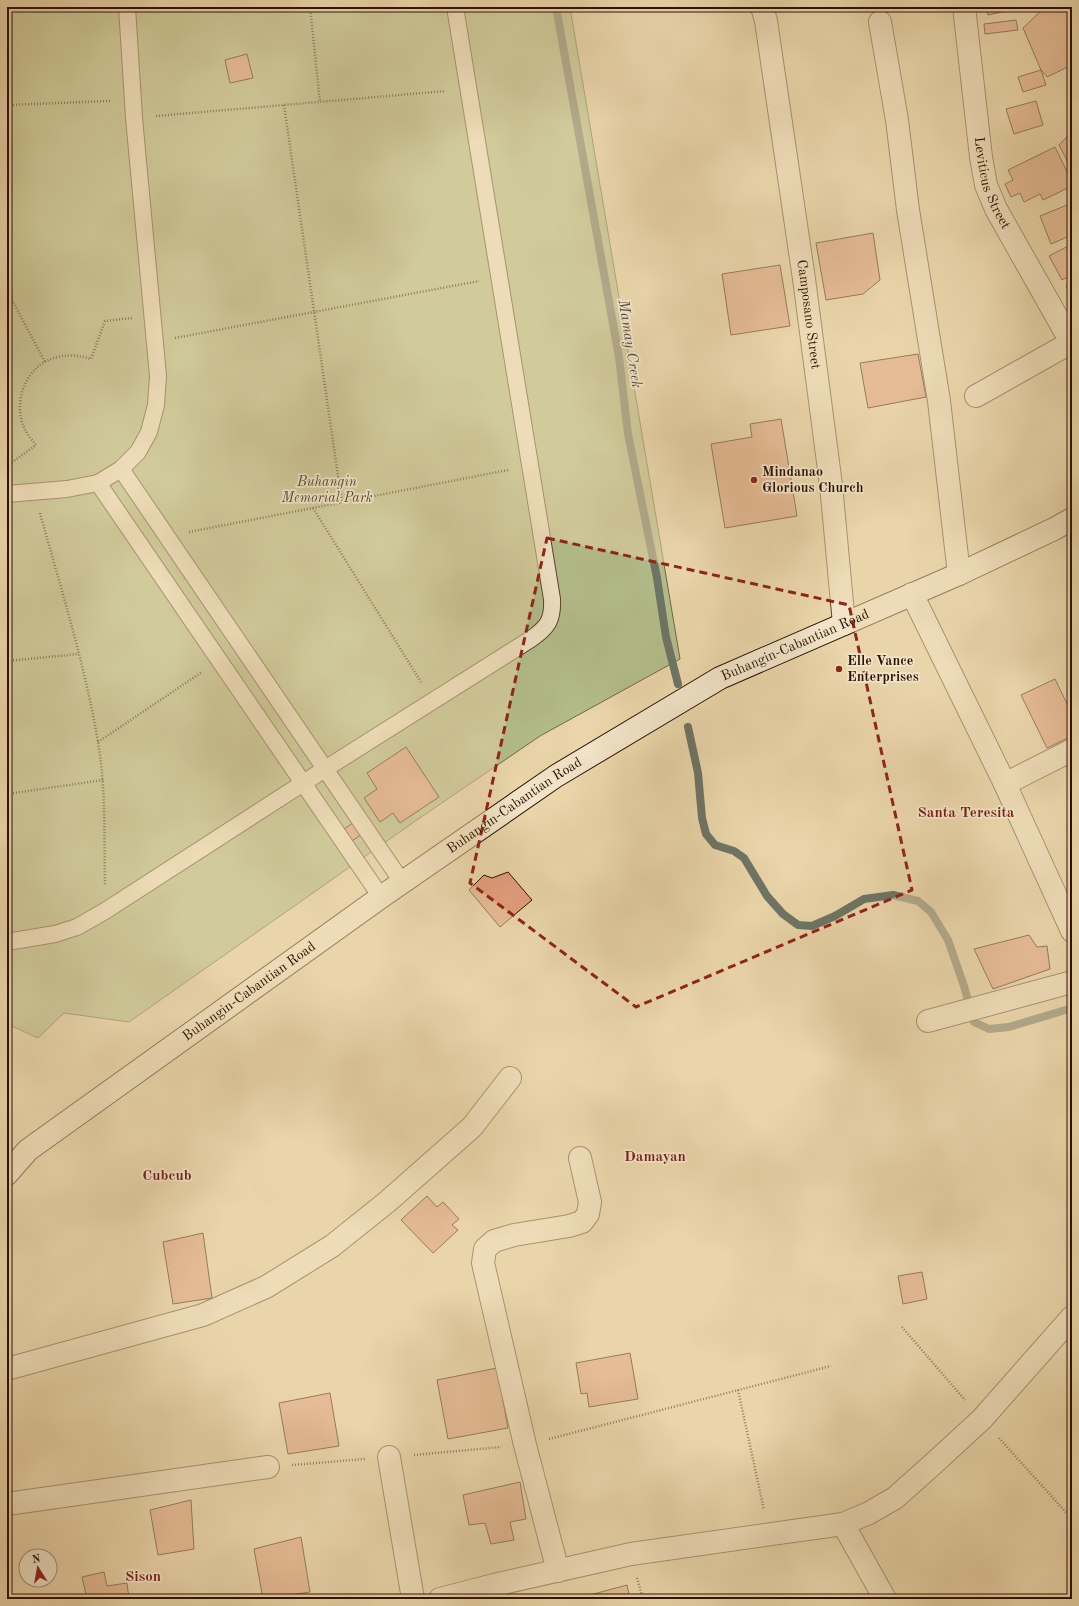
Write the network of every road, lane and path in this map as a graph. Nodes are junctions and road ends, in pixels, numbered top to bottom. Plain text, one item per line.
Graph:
1 (127, 7) edge
2 (310, 7) edge
3 (455, 7) edge
4 (762, 7) edge
5 (964, 7) edge
6 (880, 22) dead end
7 (468, 89) junction
8 (133, 100) junction
9 (320, 102) junction
10 (7, 105) edge
11 (284, 105) junction
12 (134, 118) junction
13 (7, 234) edge
14 (499, 277) junction
15 (7, 300) edge
16 (12, 300) junction
17 (314, 312) junction
18 (152, 316) junction
19 (155, 342) junction
20 (1072, 342) edge
21 (45, 362) junction
22 (976, 396) dead end
23 (7, 466) edge
24 (530, 466) junction
25 (121, 469) junction
26 (98, 483) junction
27 (34, 492) junction
28 (7, 494) edge
29 (342, 503) junction
30 (313, 508) junction
31 (1072, 519) edge
32 (167, 536) junction
33 (192, 574) junction
34 (959, 574) junction
35 (170, 588) junction
36 (912, 594) junction
37 (844, 624) junction
38 (79, 654) junction
39 (219, 660) junction
40 (7, 661) edge
41 (254, 664) junction
42 (232, 679) junction
43 (433, 701) junction
44 (98, 742) junction
45 (1072, 750) edge
46 (325, 769) junction
47 (103, 780) junction
48 (303, 783) junction
49 (1005, 784) junction
50 (7, 794) edge
51 (402, 882) junction
52 (380, 897) junction
53 (105, 911) junction
54 (1072, 931) edge
55 (7, 942) edge
56 (1072, 982) edge
57 (928, 1021) dead end
58 (510, 1078) dead end
59 (580, 1158) dead end
60 (7, 1174) edge
61 (1072, 1317) edge
62 (902, 1326) dead end
63 (831, 1366) dead end
64 (7, 1370) edge
65 (738, 1390) junction
66 (982, 1419) junction
67 (525, 1445) junction
68 (389, 1457) junction
69 (268, 1467) joint
70 (7, 1504) edge
71 (1072, 1519) edge
72 (843, 1524) junction
73 (770, 1534) junction
74 (558, 1571) junction
75 (413, 1599) edge
76 (440, 1599) edge
77 (885, 1599) edge

1 - 8 lane
2 - 9 path
3 - 7 lane
4 - 37 street, Camposano Street
5 - 20 street, Leviticus Street
6 - 34 street
7 - 9 path
7 - 14 lane
8 - 10 path
8 - 12 lane
9 - 11 path
11 - 12 path
11 - 17 path
12 - 18 lane
13 - 16 path
14 - 17 path
14 - 24 lane
15 - 16 path
16 - 21 path
17 - 19 path
17 - 29 path
18 - 19 lane
18 - 21 path
19 - 25 lane
20 - 22 street
21 - 23 path
24 - 29 path
24 - 43 lane
25 - 26 lane
25 - 32 lane
26 - 27 lane
26 - 35 lane
27 - 28 lane
27 - 38 path
29 - 30 path
30 - 32 path
30 - 43 path
31 - 34 street, Buhangin-Cabantian Road
32 - 33 lane
33 - 35 lane
33 - 41 lane
34 - 36 street, Buhangin-Cabantian Road
35 - 39 lane
36 - 37 street, Buhangin-Cabantian Road
36 - 49 street
37 - 51 street, Buhangin-Cabantian Road
38 - 40 path
38 - 44 path
39 - 42 lane
39 - 44 path
41 - 42 lane
41 - 46 lane
42 - 48 lane
43 - 46 lane
44 - 47 path
45 - 49 street
46 - 48 lane
46 - 51 lane
47 - 50 path
47 - 53 path
48 - 52 lane
48 - 53 lane
49 - 54 street
51 - 52 street, Buhangin-Cabantian Road
52 - 60 street, Buhangin-Cabantian Road
53 - 55 lane
56 - 57 street
58 - 64 street
59 - 67 street
61 - 66 street
62 - 66 path
63 - 65 path
65 - 67 path
65 - 73 path
66 - 71 path
66 - 72 street
67 - 68 path
67 - 74 street
68 - 69 path
68 - 75 street
69 - 70 street
72 - 73 street
72 - 77 street
73 - 74 street
74 - 76 street

